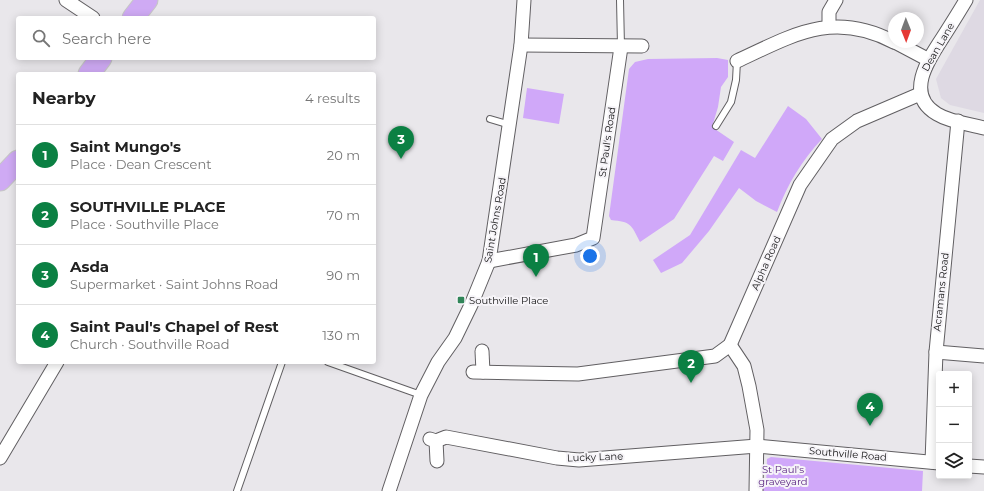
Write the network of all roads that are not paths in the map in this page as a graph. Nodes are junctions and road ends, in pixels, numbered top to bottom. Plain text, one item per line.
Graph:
1 (66, 0) edge
2 (147, 0) edge
3 (524, 0) edge
4 (620, 0) edge
5 (836, 0) edge
6 (966, 0) edge
7 (90, 16) edge
8 (135, 16) edge
9 (829, 26) junction
10 (888, 39) edge
11 (521, 45) junction
12 (642, 46) dead end
13 (621, 47) junction
14 (905, 48) edge
15 (100, 60) edge
16 (928, 60) junction
17 (737, 61) joint
18 (90, 72) edge
19 (920, 94) junction
20 (490, 119) dead end
21 (958, 122) junction
22 (510, 125) junction
23 (716, 126) dead end
24 (984, 128) edge
25 (16, 163) edge
26 (0, 180) edge
27 (489, 260) junction
28 (730, 345) junction
29 (482, 351) dead end
30 (936, 352) junction
31 (984, 356) edge
32 (56, 364) edge
33 (281, 364) edge
34 (334, 364) edge
35 (421, 395) junction
36 (936, 443) edge
37 (757, 446) junction
38 (0, 458) edge
39 (437, 461) dead end
40 (936, 462) edge
41 (972, 466) edge
42 (984, 467) edge
43 (237, 491) edge
44 (389, 491) edge
45 (756, 491) edge

1 - 7 street
2 - 8 highway
3 - 11 street, Saint Johns Road
4 - 13 lane
5 - 9 street
6 - 16 street, Dean Lane
9 - 10 street
9 - 17 street
11 - 13 street
11 - 22 street, Saint Johns Road
12 - 13 street
13 - 27 street, St Paul's Road
14 - 16 street
15 - 18 highway
16 - 19 street, Dean Lane
17 - 23 lane
19 - 21 street
19 - 28 street, Alpha Road
20 - 22 lane
21 - 24 street
21 - 30 street, Acramans Road
22 - 27 street, Saint Johns Road
25 - 26 highway
27 - 35 street, Saint Johns Road
28 - 29 street
28 - 37 street
30 - 31 street
30 - 36 street, Acramans Road
32 - 38 street
33 - 43 lane
34 - 35 lane
35 - 44 street, Saint Johns Road
37 - 39 street, Lucky Lane
37 - 40 street, Southville Road
37 - 45 street
41 - 42 street

